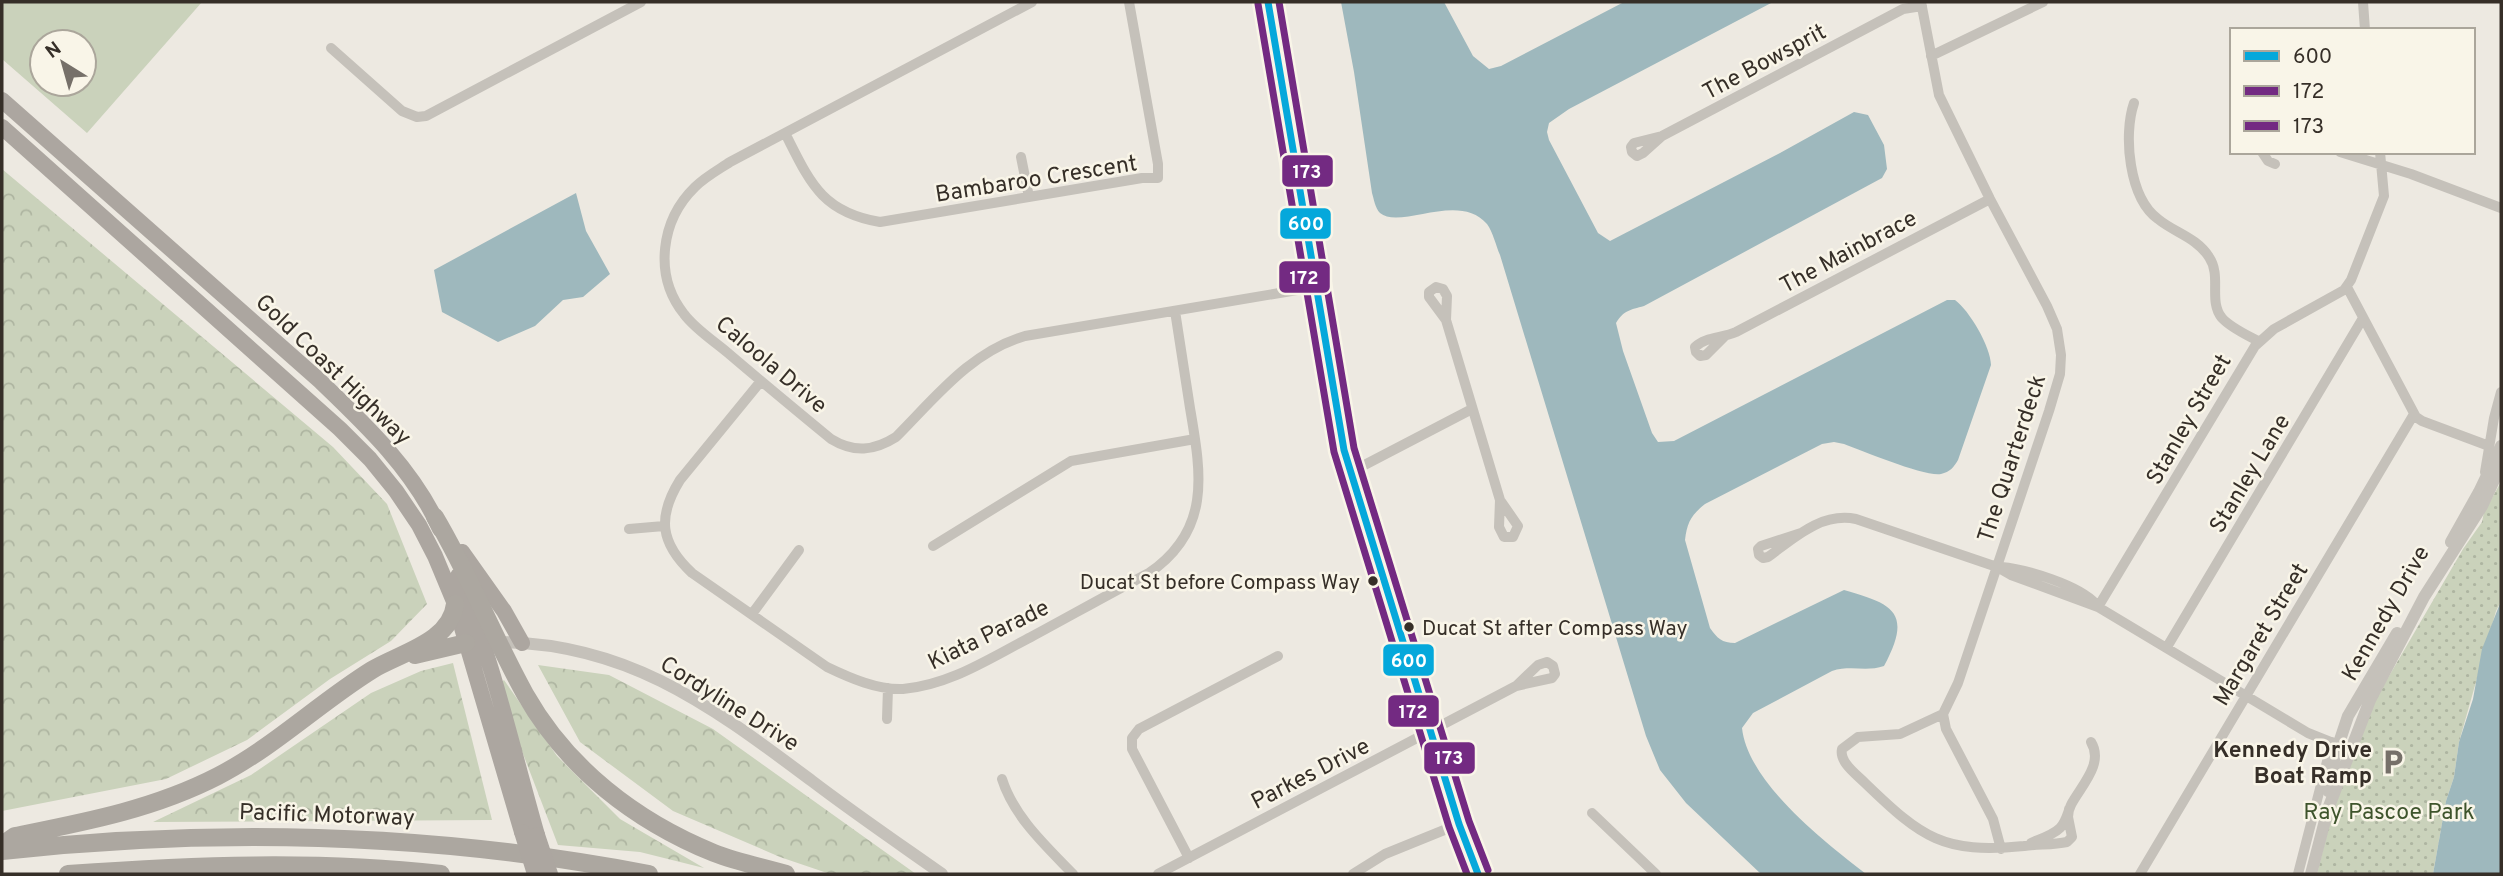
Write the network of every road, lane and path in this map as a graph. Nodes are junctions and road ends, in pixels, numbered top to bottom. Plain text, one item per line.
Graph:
1 (641, 2) edge
2 (1032, 2) edge
3 (1129, 2) edge
4 (1268, 2) edge
5 (2043, 2) edge
6 (2363, 2) edge
7 (1921, 4) edge
8 (2365, 28) edge
9 (331, 48) dead end
10 (1931, 56) junction
11 (2, 100) edge
12 (2134, 103) dead end
13 (2, 127) edge
14 (785, 133) junction
15 (1662, 136) dead end
16 (2264, 154) edge
17 (2346, 154) edge
18 (2380, 154) edge
19 (1021, 157) dead end
20 (2275, 164) dead end
21 (2382, 166) junction
22 (1029, 197) junction
23 (1990, 199) junction
24 (2501, 208) edge
25 (1315, 287) junction
26 (2347, 287) junction
27 (1175, 312) junction
28 (2363, 318) junction
29 (1446, 320) dead end
30 (1724, 337) dead end
31 (2258, 341) junction
32 (761, 381) junction
33 (2501, 392) edge
34 (1472, 408) junction
35 (2414, 414) junction
36 (1195, 439) junction
37 (2495, 446) edge
38 (2501, 465) edge
39 (1351, 472) junction
40 (1500, 500) dead end
41 (435, 517) junction
42 (664, 526) junction
43 (629, 529) dead end
44 (1801, 533) dead end
45 (933, 547) dead end
46 (799, 550) dead end
47 (1997, 567) junction
48 (455, 604) junction
49 (2098, 607) junction
50 (752, 614) junction
51 (483, 642) junction
52 (522, 643) junction
53 (2167, 647) junction
54 (1278, 656) dead end
55 (375, 668) junction
56 (2379, 684) junction
57 (1516, 686) dead end
58 (888, 688) junction
59 (2246, 695) junction
60 (1944, 714) junction
61 (887, 719) dead end
62 (1431, 733) junction
63 (2091, 743) dead end
64 (2335, 743) junction
65 (1002, 779) dead end
66 (2069, 809) junction
67 (2328, 809) junction
68 (1592, 813) dead end
69 (1459, 824) junction
70 (530, 833) junction
71 (2, 845) edge
72 (2020, 846) junction
73 (2001, 849) junction
74 (2, 851) edge
75 (1189, 858) junction
76 (158, 871) edge
77 (68, 874) edge
78 (441, 874) edge
79 (535, 874) edge
80 (550, 874) edge
81 (649, 874) edge
82 (786, 874) edge
83 (942, 874) edge
84 (1073, 874) edge
85 (1158, 874) edge
86 (1353, 874) edge
87 (1478, 874) edge
88 (1656, 874) edge
89 (2140, 874) edge
90 (2298, 874) edge
91 (2311, 874) edge

1 - 9 street
2 - 14 street, Caloola Drive
3 - 22 street, Bambaroo Crescent
4 - 25 street
5 - 10 street
6 - 8 street
7 - 10 street, The Quarterdeck
7 - 15 street, The Bowsprit
10 - 23 street, The Quarterdeck
11 - 41 highway, Gold Coast Highway
12 - 31 street
13 - 48 highway, Gold Coast Highway
14 - 22 street, Bambaroo Crescent
14 - 32 street, Caloola Drive
16 - 20 street
17 - 21 street
18 - 21 street
19 - 22 street
21 - 24 street
21 - 26 street
23 - 30 street, The Mainbrace
23 - 47 street, The Quarterdeck
25 - 27 street, Caloola Drive
25 - 39 street
26 - 28 street
26 - 31 street, Stanley Street
27 - 32 street, Caloola Drive
27 - 36 street, Kiata Parade
28 - 35 street
28 - 53 street, Stanley Lane
29 - 34 street
31 - 49 street, Stanley Street
32 - 42 street
33 - 37 street
34 - 39 street
34 - 40 street
35 - 37 street
35 - 59 street, Margaret Street
36 - 45 street
36 - 58 street, Kiata Parade
37 - 64 street, Kennedy Drive
38 - 56 street, Kennedy Drive
39 - 62 street
41 - 51 highway
41 - 52 highway, Gold Coast Highway
42 - 43 street
42 - 50 street, Kiata Parade
44 - 47 street
46 - 50 street
47 - 49 street
47 - 60 street, The Quarterdeck
48 - 51 highway, Gold Coast Highway
48 - 55 highway
49 - 53 street
50 - 58 street, Kiata Parade
51 - 52 street, Cordyline Drive
51 - 55 highway
51 - 70 highway, Gold Coast Highway
51 - 82 highway
52 - 83 street, Cordyline Drive
53 - 59 street
54 - 75 street
55 - 71 highway
56 - 64 street
56 - 67 street, Kennedy Drive
57 - 62 street, Parkes Drive
58 - 61 street
59 - 64 street
59 - 89 street, Margaret Street
60 - 73 street
60 - 73 street
62 - 69 street
62 - 75 street, Parkes Drive
63 - 66 street
64 - 67 street, Kennedy Drive
64 - 90 street
65 - 84 street
66 - 72 street
66 - 72 street
67 - 91 street, Kennedy Drive
68 - 88 street
69 - 86 street
69 - 87 street
70 - 79 highway, Gold Coast Highway, bridge
70 - 80 highway, Gold Coast Highway, bridge
72 - 73 street
74 - 81 highway, Pacific Motorway
75 - 85 street, Parkes Drive
76 - 77 highway
76 - 78 highway

